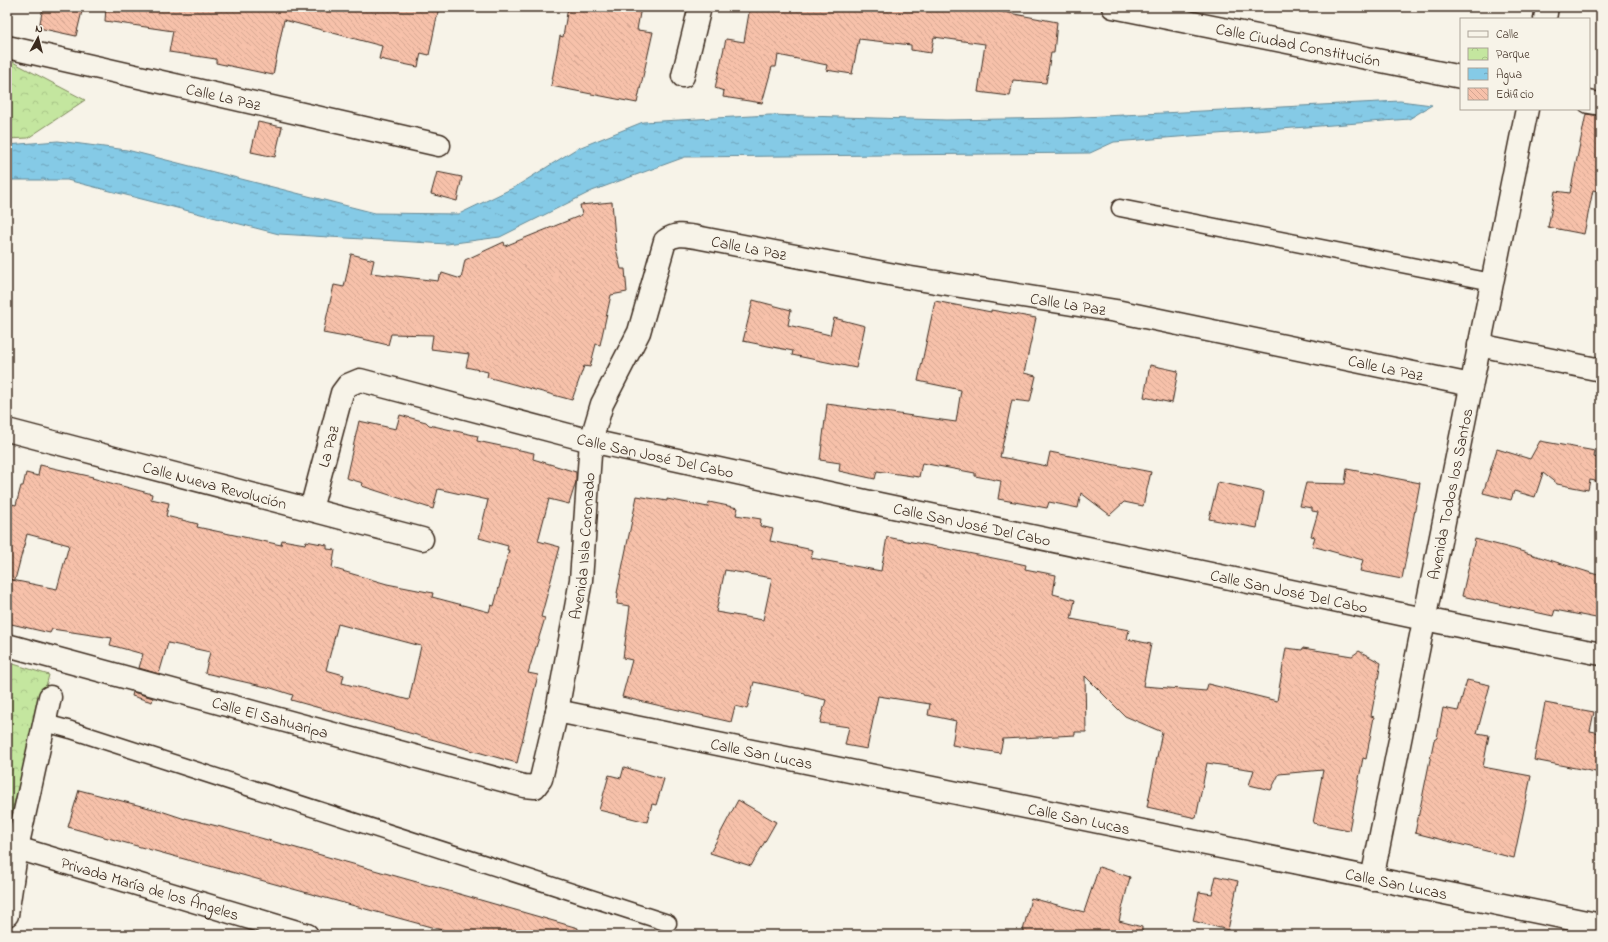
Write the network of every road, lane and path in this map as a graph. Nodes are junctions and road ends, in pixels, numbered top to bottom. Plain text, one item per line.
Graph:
1 (700, 7) edge
2 (1113, 7) edge
3 (1547, 7) edge
4 (1545, 18) edge
5 (7, 47) edge
6 (683, 76) dead end
7 (1460, 76) edge
8 (1590, 102) edge
9 (1601, 104) edge
10 (1527, 110) edge
11 (439, 145) dead end
12 (1120, 208) dead end
13 (665, 241) joint
14 (1492, 282) junction
15 (1480, 345) junction
16 (1601, 370) edge
17 (348, 385) joint
18 (1471, 385) junction
19 (7, 430) edge
20 (591, 441) junction
21 (311, 509) junction
22 (422, 539) dead end
23 (1424, 619) junction
24 (7, 644) edge
25 (1601, 654) edge
26 (50, 697) dead end
27 (557, 711) junction
28 (45, 723) junction
29 (535, 787) joint
30 (17, 848) junction
31 (1372, 879) junction
32 (7, 915) edge
33 (668, 923) dead end
34 (1601, 925) edge
35 (307, 935) edge

1 - 6 street
2 - 7 street, Calle Ciudad Constitución
3 - 4 street
5 - 11 street, Calle La Paz
8 - 9 street
10 - 14 street, Avenida Todos los Santos
12 - 14 lane
13 - 18 street, Calle La Paz
13 - 20 street, Avenida Isla Coronado
14 - 15 street, Avenida Todos los Santos
15 - 16 street
15 - 18 street, Avenida Todos los Santos
17 - 20 street, Calle San José Del Cabo
17 - 21 street, La Paz
18 - 23 street, Avenida Todos los Santos
19 - 21 street, Calle Nueva Revolución
20 - 23 street, Calle San José Del Cabo
20 - 27 street, Avenida Isla Coronado
21 - 22 street, Calle Nueva Revolución
23 - 25 street, Calle San José Del Cabo
23 - 31 street, Avenida Todos los Santos
24 - 29 street, Calle El Sahuaripa
26 - 28 street
27 - 29 street, Avenida Isla Coronado
27 - 31 street, Calle San Lucas
28 - 30 street
28 - 33 lane
30 - 32 street
30 - 35 street, Privada María de los Ángeles
31 - 34 street, Calle San Lucas

